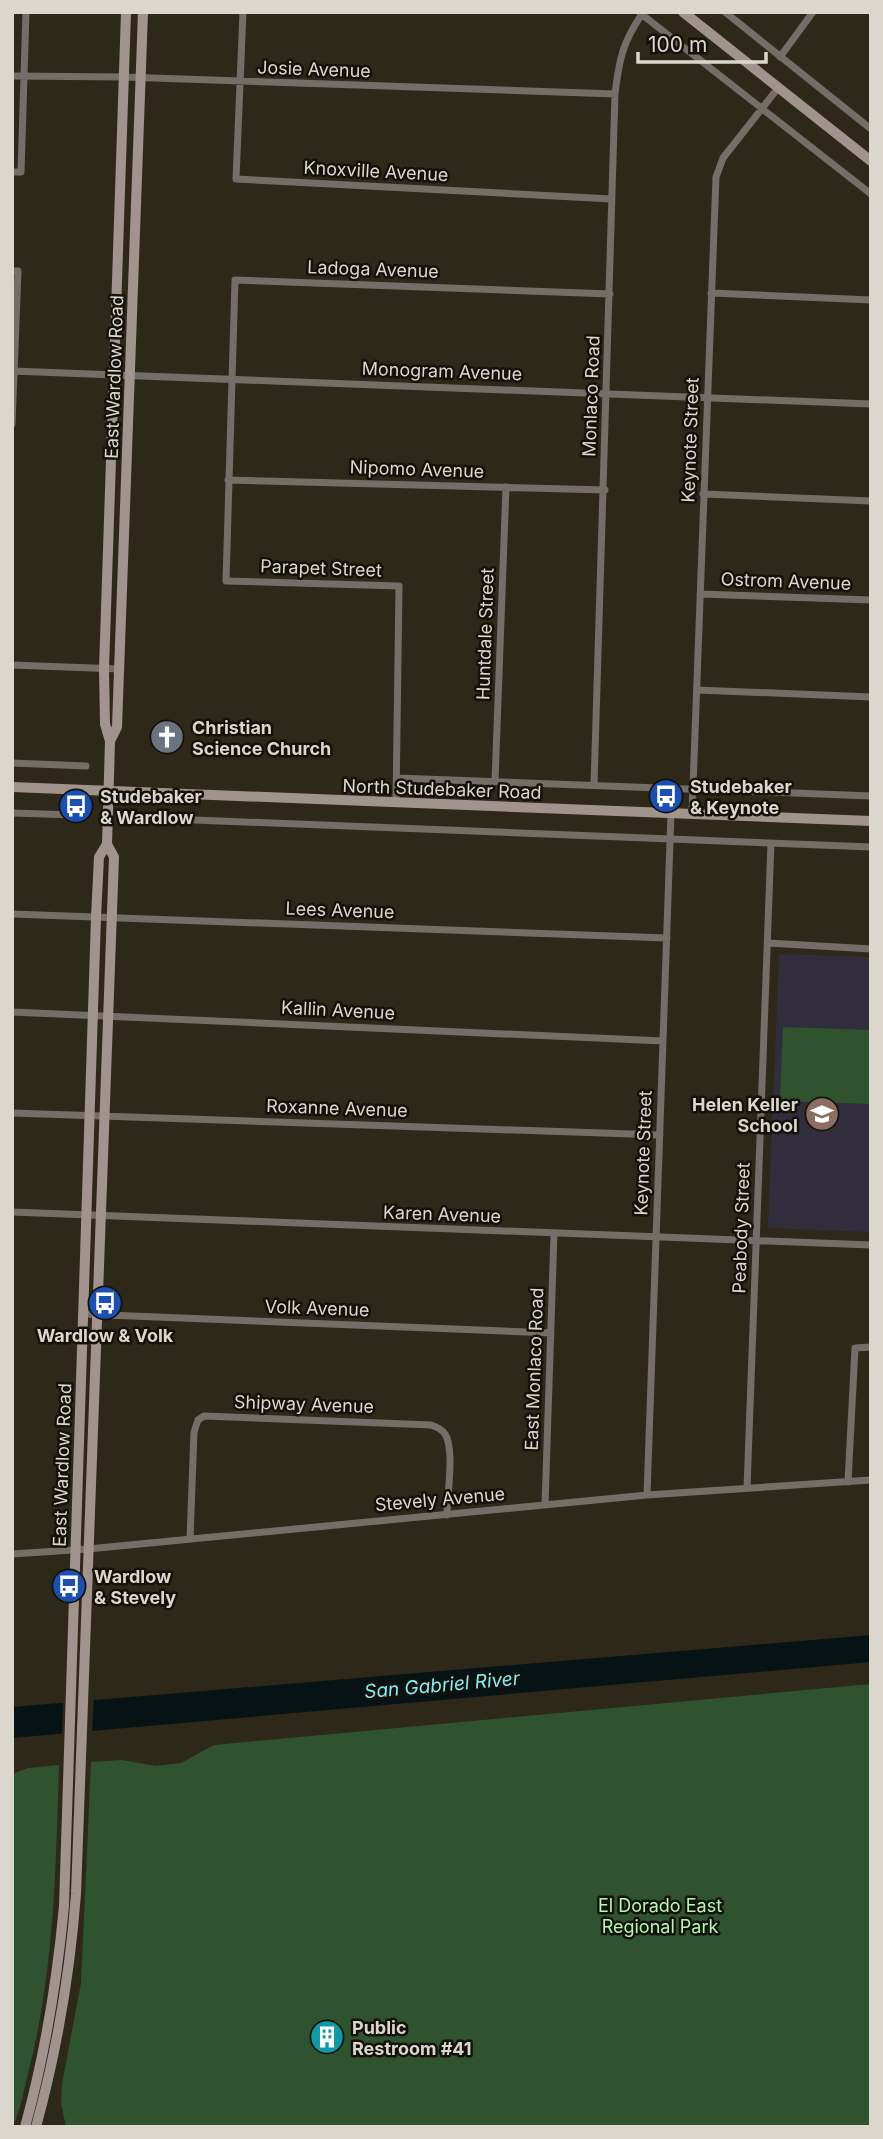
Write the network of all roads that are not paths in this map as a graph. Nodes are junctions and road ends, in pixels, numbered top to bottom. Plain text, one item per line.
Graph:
1 (26, 12) edge
2 (126, 12) edge
3 (143, 12) edge
4 (243, 12) edge
5 (683, 12) edge
6 (725, 12) edge
7 (813, 12) edge
8 (640, 13) edge
9 (780, 57) junction
10 (12, 76) edge
11 (24, 76) junction
12 (124, 77) junction
13 (140, 78) junction
14 (240, 82) junction
15 (778, 88) junction
16 (615, 94) junction
17 (761, 107) junction
18 (871, 128) edge
19 (871, 161) edge
20 (12, 172) edge
21 (871, 194) edge
22 (611, 200) junction
23 (12, 271) edge
24 (711, 293) junction
25 (610, 294) junction
26 (871, 300) edge
27 (13, 371) edge
28 (114, 375) junction
29 (130, 375) junction
30 (231, 380) junction
31 (607, 392) junction
32 (707, 396) junction
33 (871, 404) edge
34 (12, 424) edge
35 (228, 480) junction
36 (506, 487) junction
37 (605, 490) junction
38 (703, 494) junction
39 (871, 501) edge
40 (700, 594) junction
41 (871, 600) edge
42 (12, 665) edge
43 (104, 668) junction
44 (120, 669) junction
45 (697, 690) junction
46 (871, 697) edge
47 (110, 741) junction
48 (12, 763) edge
49 (86, 766) dead end
50 (397, 778) junction
51 (495, 781) junction
52 (594, 785) junction
53 (12, 788) edge
54 (692, 789) junction
55 (109, 791) junction
56 (871, 796) edge
57 (396, 803) junction
58 (671, 813) junction
59 (12, 814) edge
60 (692, 814) junction
61 (74, 815) dead end
62 (145, 818) dead end
63 (871, 821) edge
64 (670, 839) junction
65 (771, 843) junction
66 (107, 844) junction
67 (871, 847) edge
68 (12, 914) edge
69 (96, 917) junction
70 (111, 917) junction
71 (667, 938) junction
72 (768, 943) junction
73 (871, 949) edge
74 (12, 1012) edge
75 (92, 1015) junction
76 (107, 1015) junction
77 (663, 1041) junction
78 (12, 1113) edge
79 (89, 1115) junction
80 (104, 1115) junction
81 (660, 1135) junction
82 (12, 1212) edge
83 (86, 1216) junction
84 (100, 1217) junction
85 (554, 1234) junction
86 (655, 1237) junction
87 (756, 1242) junction
88 (871, 1245) edge
89 (82, 1314) junction
90 (97, 1315) junction
91 (551, 1333) junction
92 (871, 1347) edge
93 (871, 1480) edge
94 (848, 1482) junction
95 (747, 1488) junction
96 (647, 1495) junction
97 (545, 1505) junction
98 (447, 1515) junction
99 (190, 1539) junction
100 (88, 1549) junction
101 (75, 1550) junction
102 (12, 1554) edge
103 (78, 1687) junction
104 (25, 2127) edge
105 (36, 2127) edge

1 - 11 street
2 - 12 main road, East Wardlow Road
3 - 13 main road, East Wardlow Road
4 - 14 street
5 - 15 main road
6 - 9 street
7 - 9 street
8 - 16 street, Monlaco Road
8 - 17 street
9 - 18 street
10 - 11 street, Josie Avenue
11 - 12 street, Josie Avenue
11 - 20 street
12 - 13 street, Josie Avenue
12 - 28 main road, East Wardlow Road
13 - 14 street, Josie Avenue
13 - 29 main road, East Wardlow Road
14 - 16 street, Josie Avenue
14 - 22 street, Knoxville Avenue
15 - 17 street, Keynote Street
15 - 19 main road
16 - 22 street, Monlaco Road
17 - 21 street
17 - 24 street, Keynote Street
22 - 25 street, Monlaco Road
23 - 27 street
24 - 26 street
24 - 32 street, Keynote Street
25 - 30 street, Ladoga Avenue
25 - 31 street, Monlaco Road
27 - 28 street, Monogram Avenue
27 - 34 street
28 - 29 street, Monogram Avenue
28 - 43 main road, East Wardlow Road
29 - 30 street, Monogram Avenue
29 - 44 main road, East Wardlow Road
30 - 31 street, Monogram Avenue
30 - 35 street, Parapet Street
31 - 32 street, Monogram Avenue
31 - 37 street, Monlaco Road
32 - 33 street, Monogram Avenue
32 - 38 street, Keynote Street
35 - 36 street, Nipomo Avenue
35 - 50 street, Parapet Street
36 - 37 street, Nipomo Avenue
36 - 51 street, Huntdale Street
37 - 52 street, Monlaco Road
38 - 39 street
38 - 40 street, Keynote Street
40 - 41 street, Ostrom Avenue
40 - 45 street, Keynote Street
42 - 43 street
43 - 44 street
43 - 47 main road, East Wardlow Road
44 - 47 main road, East Wardlow Road
45 - 46 street
45 - 54 street, Keynote Street
47 - 55 main road, East Wardlow Road
48 - 49 street
50 - 51 street, North Studebaker Road
50 - 57 street, Parapet Street
51 - 52 street, North Studebaker Road
52 - 54 street, North Studebaker Road
53 - 55 main road, North Studebaker Road
54 - 56 street, North Studebaker Road
54 - 60 street, Keynote Street
55 - 57 main road, North Studebaker Road
55 - 66 main road, East Wardlow Road
57 - 58 main road, North Studebaker Road
58 - 60 main road, North Studebaker Road
58 - 64 street, Keynote Street
59 - 61 street
60 - 63 main road, North Studebaker Road
62 - 64 street
64 - 65 street
64 - 71 street, Keynote Street
65 - 67 street
65 - 72 street, Peabody Street
66 - 69 main road, East Wardlow Road
66 - 70 main road, East Wardlow Road
68 - 69 street, Lees Avenue
69 - 70 street, Lees Avenue
69 - 75 main road, East Wardlow Road
70 - 71 street, Lees Avenue
70 - 76 main road, East Wardlow Road
71 - 77 street, Keynote Street
72 - 73 street
72 - 87 street, Peabody Street
74 - 75 street, Kallin Avenue
75 - 76 street, Kallin Avenue
75 - 79 main road, East Wardlow Road
76 - 77 street, Kallin Avenue
76 - 80 main road, East Wardlow Road
77 - 81 street, Keynote Street
78 - 79 street, Roxanne Avenue
79 - 80 street, Roxanne Avenue
79 - 83 main road, East Wardlow Road
80 - 81 street, Roxanne Avenue
80 - 84 main road, East Wardlow Road
81 - 86 street, Keynote Street
82 - 83 street, Karen Avenue
83 - 84 street, Karen Avenue
83 - 89 main road, East Wardlow Road
84 - 85 street, Karen Avenue
84 - 90 main road, East Wardlow Road
85 - 86 street, Karen Avenue
85 - 91 street, East Monlaco Road
86 - 87 street, Karen Avenue
86 - 96 street, Keynote Street
87 - 88 street, Karen Avenue
87 - 95 street, Peabody Street
89 - 90 street, Volk Avenue
89 - 101 main road, East Wardlow Road
90 - 91 street, Volk Avenue
90 - 100 main road, East Wardlow Road
91 - 97 street, East Monlaco Road
92 - 94 street
93 - 94 street, Stevely Avenue
94 - 95 street, Stevely Avenue
95 - 96 street, Stevely Avenue
96 - 97 street, Stevely Avenue
97 - 98 street, Stevely Avenue
98 - 99 street, Stevely Avenue
98 - 99 street, Shipway Avenue
99 - 100 street, Stevely Avenue
100 - 101 street, Stevely Avenue
100 - 103 main road, East Wardlow Road
101 - 102 street, Stevely Avenue
101 - 103 main road, East Wardlow Road
103 - 104 main road, East Wardlow Road
103 - 105 main road, East Wardlow Road

